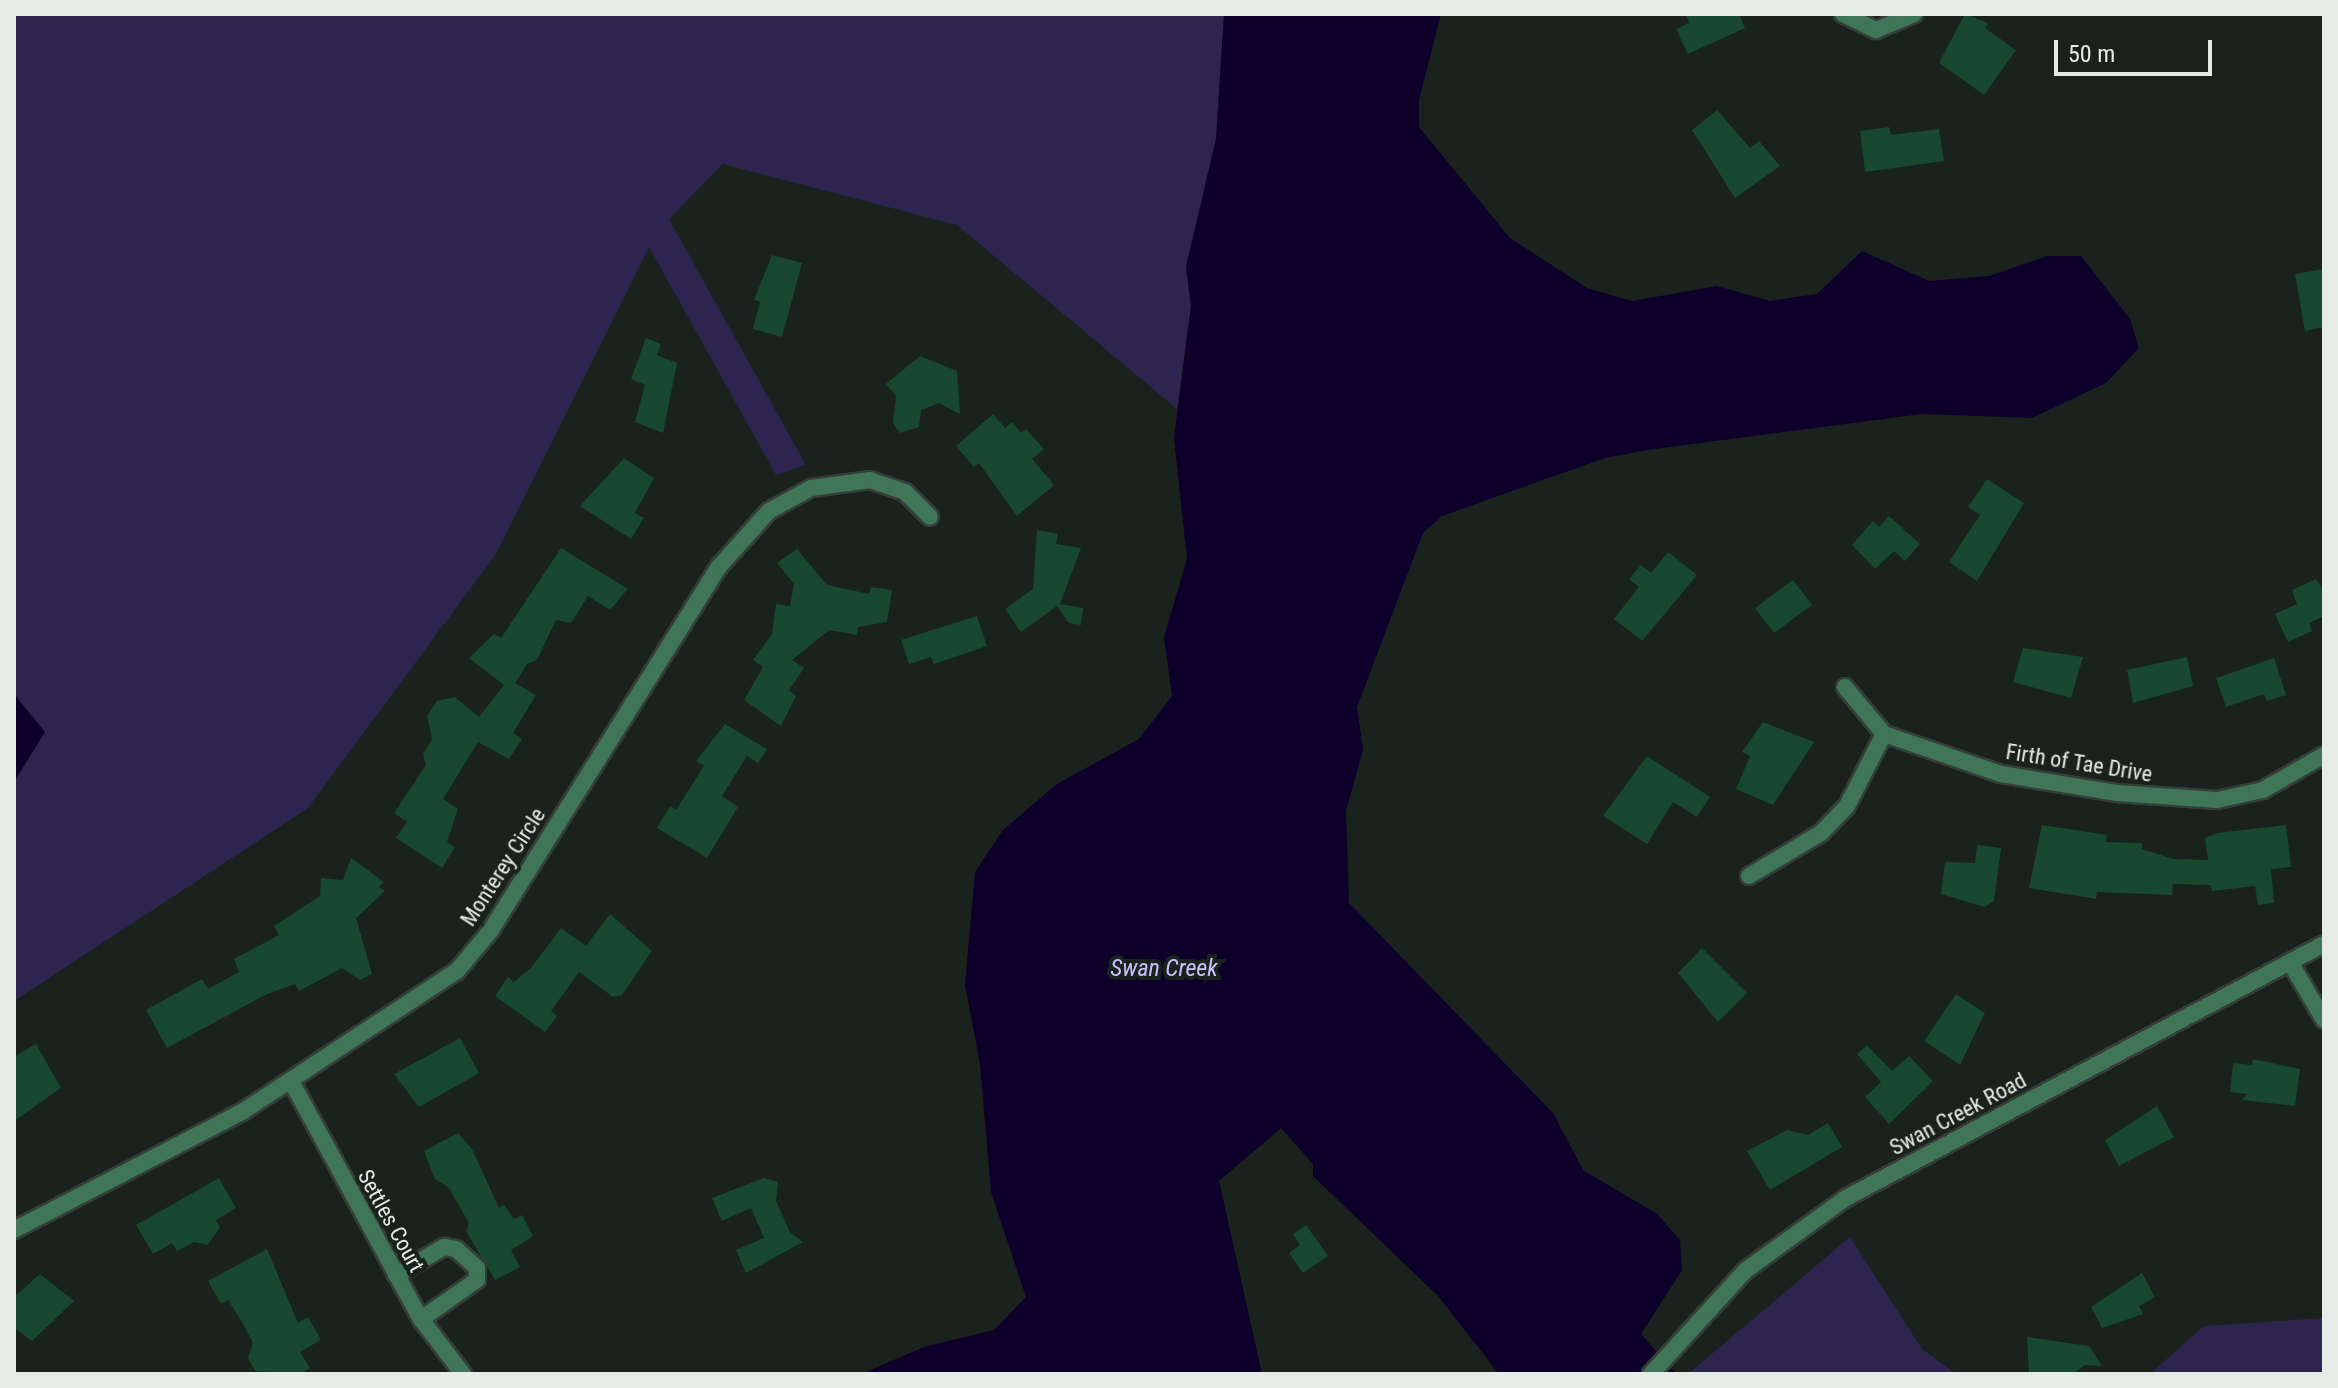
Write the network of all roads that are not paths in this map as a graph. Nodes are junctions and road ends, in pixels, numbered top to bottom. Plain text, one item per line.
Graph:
1 (1843, 14) edge
2 (1914, 14) edge
3 (930, 517) dead end
4 (1845, 687) dead end
5 (1884, 734) junction
6 (2324, 755) edge
7 (1749, 876) dead end
8 (2324, 944) edge
9 (2290, 962) junction
10 (2324, 1020) edge
11 (291, 1081) junction
12 (14, 1230) edge
13 (396, 1275) junction
14 (421, 1319) junction
15 (463, 1374) edge
16 (1651, 1374) edge

1 - 2 street
3 - 11 street, Monterey Circle
4 - 5 street
5 - 6 street, Firth of Tae Drive
5 - 7 street
8 - 9 street, Swan Creek Road
9 - 10 street
9 - 16 street, Swan Creek Road
11 - 12 street, Monterey Circle
11 - 13 street, Settles Court
13 - 14 street, Settles Court
13 - 14 street
14 - 15 street, Settles Court

